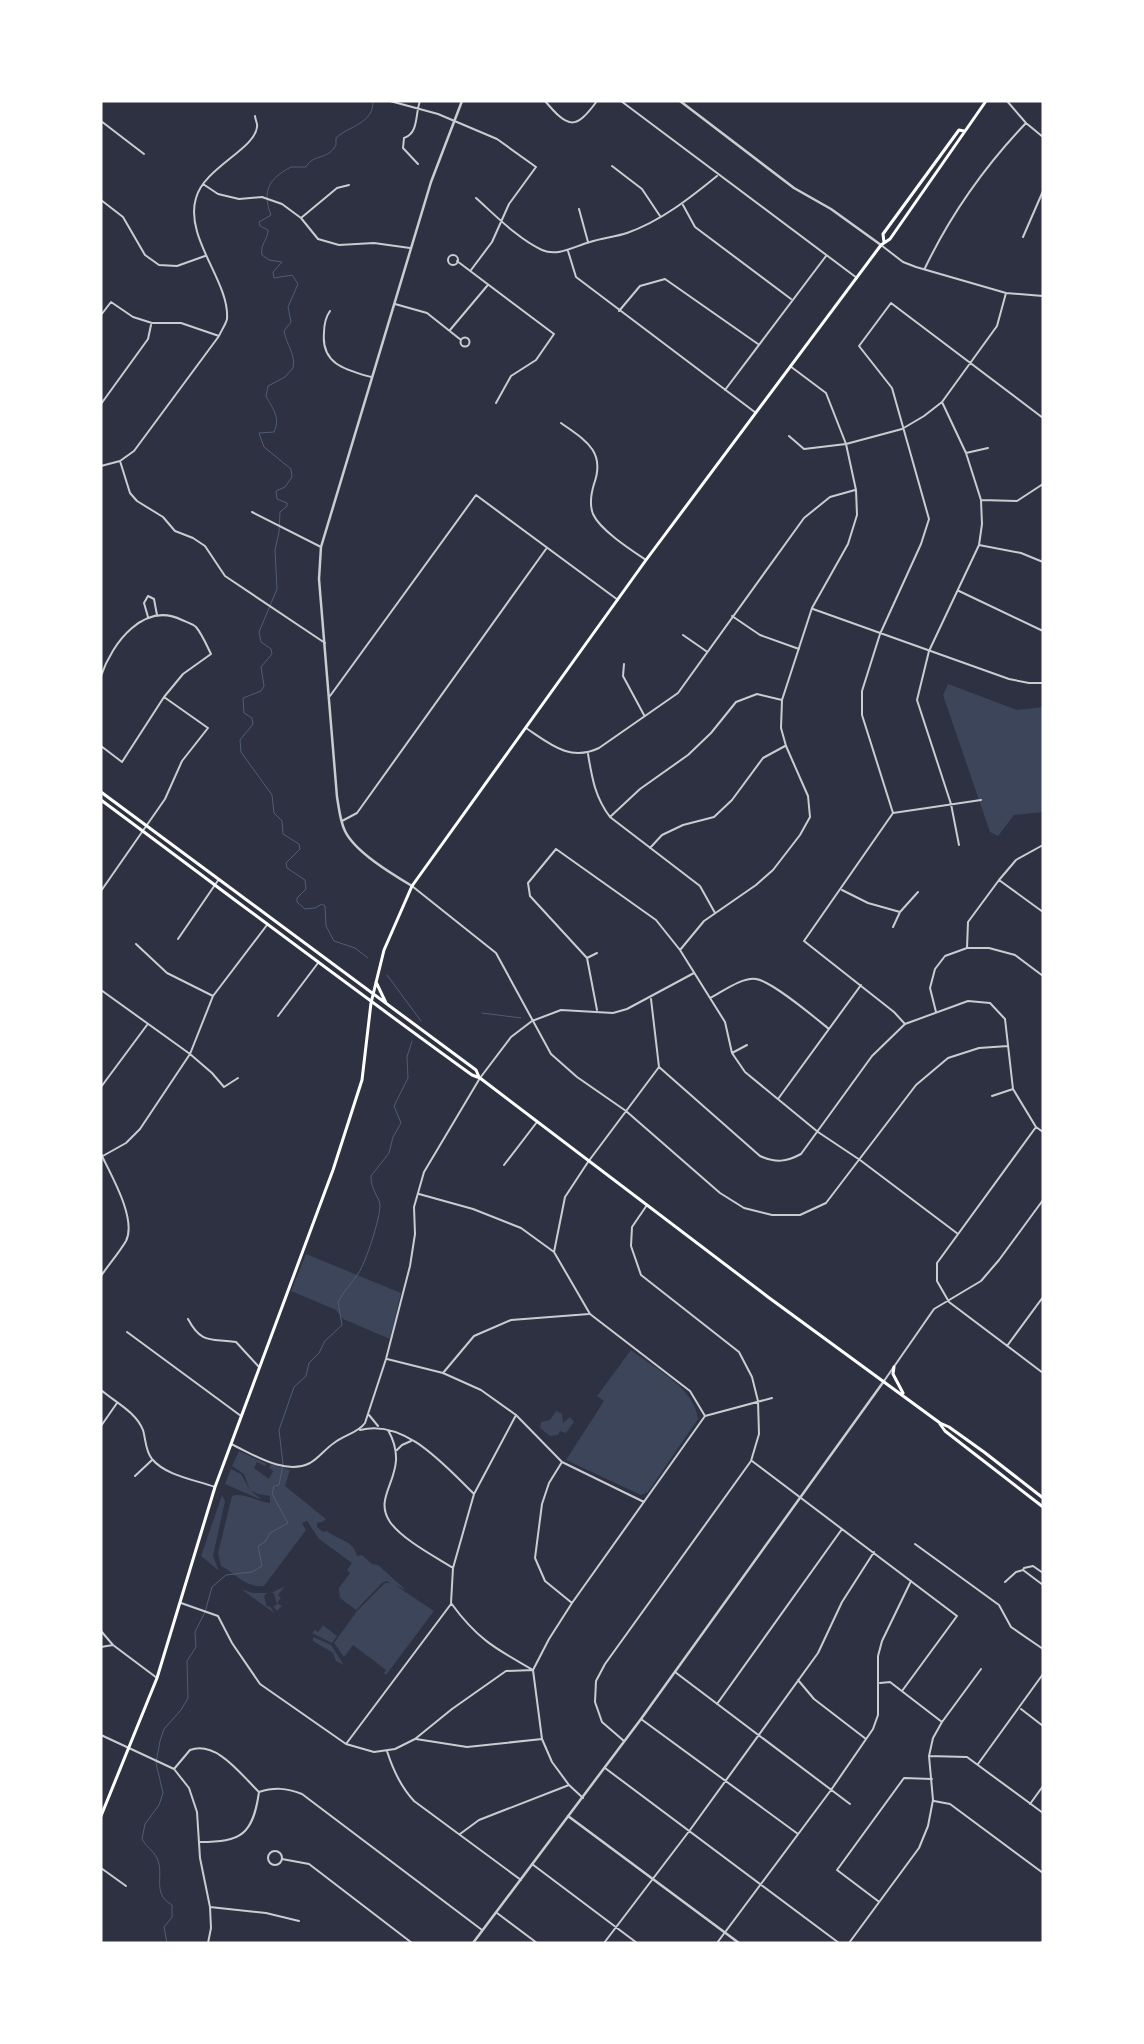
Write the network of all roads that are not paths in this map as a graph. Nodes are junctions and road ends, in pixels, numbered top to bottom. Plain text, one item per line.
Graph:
1 (390, 101) edge
2 (420, 101) edge
3 (462, 101) edge
4 (545, 101) edge
5 (597, 101) edge
6 (620, 101) edge
7 (680, 101) edge
8 (986, 101) edge
9 (1007, 101) edge
10 (418, 108) junction
11 (255, 116) dead end
12 (453, 120) junction
13 (101, 121) edge
14 (1026, 123) junction
15 (964, 131) junction
16 (1043, 138) edge
17 (144, 154) dead end
18 (418, 164) dead end
19 (612, 166) dead end
20 (718, 175) junction
21 (203, 184) junction
22 (349, 185) dead end
23 (1043, 192) edge
24 (476, 198) dead end
25 (101, 200) edge
26 (683, 204) junction
27 (579, 209) dead end
28 (660, 216) junction
29 (301, 218) junction
30 (502, 222) junction
31 (1022, 237) dead end
32 (588, 242) junction
33 (882, 243) junction
34 (410, 248) junction
35 (568, 251) junction
36 (205, 256) junction
37 (826, 256) junction
38 (457, 261) dead end
39 (925, 268) junction
40 (471, 270) junction
41 (857, 278) junction
42 (488, 285) junction
43 (1006, 293) junction
44 (1043, 296) edge
45 (791, 299) junction
46 (394, 304) junction
47 (330, 311) dead end
48 (618, 311) junction
49 (101, 315) edge
50 (152, 324) junction
51 (450, 330) junction
52 (219, 336) junction
53 (462, 340) dead end
54 (758, 344) junction
55 (970, 362) junction
56 (790, 366) junction
57 (371, 377) junction
58 (725, 390) junction
59 (942, 402) junction
60 (496, 403) dead end
61 (101, 404) edge
62 (756, 413) junction
63 (1043, 418) edge
64 (561, 423) dead end
65 (902, 429) junction
66 (789, 436) dead end
67 (846, 444) junction
68 (988, 448) dead end
69 (966, 453) junction
70 (120, 461) junction
71 (101, 466) edge
72 (1043, 484) edge
73 (856, 490) junction
74 (981, 500) junction
75 (252, 512) dead end
76 (979, 545) junction
77 (321, 547) junction
78 (547, 548) junction
79 (646, 560) junction
80 (1043, 562) edge
81 (958, 591) junction
82 (618, 600) junction
83 (812, 608) junction
84 (158, 615) junction
85 (732, 616) junction
86 (148, 617) junction
87 (1043, 631) edge
88 (880, 634) junction
89 (683, 635) dead end
90 (325, 643) junction
91 (799, 649) junction
92 (706, 651) junction
93 (929, 651) junction
94 (624, 664) dead end
95 (101, 676) edge
96 (1043, 683) edge
97 (164, 696) junction
98 (330, 696) junction
99 (782, 700) junction
100 (644, 715) junction
101 (526, 728) junction
102 (101, 746) edge
103 (786, 746) junction
104 (588, 754) junction
105 (101, 792) edge
106 (101, 800) edge
107 (981, 800) dead end
108 (951, 804) junction
109 (892, 813) junction
110 (610, 817) junction
111 (342, 821) junction
112 (148, 826) junction
113 (143, 832) junction
114 (959, 845) dead end
115 (1043, 846) edge
116 (650, 848) junction
117 (219, 879) junction
118 (999, 880) junction
119 (215, 885) junction
120 (412, 886) junction
121 (841, 890) junction
122 (101, 891) edge
123 (918, 892) dead end
124 (1043, 907) edge
125 (1042, 911) edge
126 (900, 912) junction
127 (715, 914) junction
128 (268, 924) junction
129 (893, 927) dead end
130 (178, 939) dead end
131 (136, 944) dead end
132 (968, 948) junction
133 (680, 950) junction
134 (597, 953) dead end
135 (587, 958) junction
136 (319, 962) junction
137 (694, 973) junction
138 (1043, 976) edge
139 (376, 982) junction
140 (862, 985) junction
141 (101, 990) edge
142 (373, 995) junction
143 (213, 996) junction
144 (651, 998) junction
145 (710, 998) junction
146 (371, 1003) junction
147 (388, 1006) junction
148 (597, 1012) junction
149 (936, 1012) junction
150 (278, 1016) dead end
151 (532, 1021) junction
152 (905, 1024) junction
153 (147, 1025) junction
154 (829, 1029) junction
155 (747, 1045) dead end
156 (1008, 1046) junction
157 (732, 1053) junction
158 (190, 1054) junction
159 (659, 1067) junction
160 (238, 1078) dead end
161 (480, 1078) junction
162 (101, 1087) edge
163 (1014, 1089) junction
164 (992, 1096) dead end
165 (778, 1100) junction
166 (626, 1111) junction
167 (536, 1122) junction
168 (1036, 1127) junction
169 (818, 1132) junction
170 (1043, 1132) edge
171 (102, 1155) edge
172 (860, 1160) junction
173 (588, 1162) junction
174 (504, 1165) dead end
175 (418, 1194) junction
176 (1043, 1200) edge
177 (648, 1204) junction
178 (958, 1234) junction
179 (554, 1252) junction
180 (101, 1276) edge
181 (1043, 1296) edge
182 (949, 1302) junction
183 (590, 1314) junction
184 (188, 1319) dead end
185 (127, 1332) dead end
186 (1007, 1346) junction
187 (386, 1359) junction
188 (259, 1367) junction
189 (894, 1367) junction
190 (443, 1373) junction
191 (1043, 1373) edge
192 (884, 1381) junction
193 (101, 1390) edge
194 (904, 1396) junction
195 (772, 1398) dead end
196 (758, 1402) junction
197 (117, 1403) junction
198 (369, 1415) junction
199 (516, 1415) junction
200 (241, 1416) junction
201 (705, 1416) junction
202 (940, 1424) junction
203 (101, 1426) edge
204 (378, 1427) junction
205 (360, 1430) junction
206 (388, 1430) junction
207 (412, 1441) junction
208 (231, 1444) junction
209 (397, 1452) junction
210 (153, 1460) junction
211 (751, 1461) junction
212 (562, 1462) junction
213 (135, 1476) dead end
214 (216, 1487) junction
215 (474, 1494) junction
216 (800, 1497) junction
217 (1043, 1498) edge
218 (644, 1502) junction
219 (1043, 1507) edge
220 (842, 1528) junction
221 (915, 1544) dead end
222 (874, 1552) junction
223 (453, 1568) junction
224 (1023, 1570) junction
225 (1043, 1573) edge
226 (911, 1581) junction
227 (1005, 1582) dead end
228 (1043, 1585) edge
229 (181, 1603) junction
230 (451, 1603) junction
231 (572, 1603) junction
232 (102, 1631) edge
233 (101, 1636) edge
234 (113, 1646) junction
235 (101, 1647) edge
236 (1043, 1649) edge
237 (981, 1669) dead end
238 (533, 1670) junction
239 (675, 1672) junction
240 (1043, 1674) edge
241 (157, 1678) junction
242 (798, 1680) junction
243 (880, 1683) junction
244 (902, 1691) junction
245 (717, 1704) junction
246 (1020, 1709) junction
247 (641, 1719) junction
248 (942, 1722) junction
249 (1043, 1726) edge
250 (101, 1735) edge
251 (758, 1736) junction
252 (415, 1739) junction
253 (542, 1739) junction
254 (866, 1739) junction
255 (624, 1741) junction
256 (346, 1744) junction
257 (130, 1748) junction
258 (387, 1750) junction
259 (930, 1756) junction
260 (978, 1764) junction
261 (605, 1768) junction
262 (174, 1769) junction
263 (932, 1778) junction
264 (725, 1782) junction
265 (569, 1785) junction
266 (1043, 1786) edge
267 (831, 1790) junction
268 (259, 1792) junction
269 (583, 1798) junction
270 (933, 1800) junction
271 (850, 1804) dead end
272 (1030, 1804) junction
273 (1043, 1813) edge
274 (101, 1816) edge
275 (568, 1816) junction
276 (690, 1830) junction
277 (460, 1834) junction
278 (798, 1834) junction
279 (200, 1842) junction
280 (282, 1859) junction
281 (532, 1864) junction
282 (101, 1868) edge
283 (1043, 1874) edge
284 (654, 1879) junction
285 (521, 1880) junction
286 (761, 1884) junction
287 (126, 1886) dead end
288 (878, 1901) junction
289 (210, 1907) junction
290 (496, 1912) junction
291 (299, 1921) dead end
292 (616, 1926) junction
293 (482, 1930) junction
294 (724, 1932) junction
295 (208, 1943) edge
296 (412, 1943) edge
297 (473, 1943) edge
298 (537, 1943) edge
299 (604, 1943) edge
300 (637, 1943) edge
301 (717, 1943) edge
302 (739, 1943) edge
303 (839, 1943) edge
304 (849, 1943) edge

1 - 10 street
2 - 10 street
3 - 12 street
4 - 5 street
6 - 20 street
7 - 33 street
8 - 15 main road
9 - 14 street
10 - 12 street
10 - 18 street
11 - 21 street
12 - 30 street
12 - 34 street
13 - 17 street
14 - 16 street
14 - 39 street
15 - 33 main road
15 - 33 main road
19 - 28 street
20 - 26 street
20 - 37 street
21 - 29 street
21 - 36 street
22 - 29 street
23 - 31 street
24 - 30 street
25 - 36 street
26 - 28 street
26 - 45 street
27 - 32 street
28 - 32 street
29 - 34 street
30 - 35 street
30 - 40 street
32 - 35 street
33 - 39 street
33 - 41 main road
34 - 46 street
35 - 48 street
36 - 52 street
37 - 41 street
37 - 45 street
38 - 40 street
39 - 43 street
40 - 42 street
41 - 56 main road
42 - 51 street
42 - 60 street
43 - 44 street
43 - 55 street
45 - 54 street
46 - 51 street
46 - 57 street
47 - 57 street
48 - 54 street
48 - 58 street
49 - 50 street
50 - 52 street
50 - 61 street
51 - 53 street
52 - 70 street
54 - 58 street
55 - 59 street
55 - 63 street
55 - 65 street
56 - 62 main road
56 - 67 street
57 - 77 street
58 - 62 street
59 - 65 street
59 - 69 street
62 - 79 main road
64 - 79 street
65 - 67 street
65 - 88 street
66 - 67 street
67 - 73 street
68 - 69 street
69 - 74 street
70 - 71 street
70 - 90 street
72 - 74 street
73 - 83 street
73 - 85 street
74 - 76 street
75 - 77 street
76 - 80 street
76 - 81 street
77 - 90 street
78 - 82 street
78 - 98 street
78 - 111 street
79 - 82 main road
81 - 87 street
81 - 93 street
82 - 101 main road
83 - 88 street
83 - 91 street
84 - 86 street
84 - 86 street
84 - 97 street
85 - 91 street
85 - 92 street
86 - 95 street
88 - 93 street
88 - 109 street
89 - 92 street
90 - 98 street
91 - 99 street
92 - 100 street
93 - 96 street
93 - 108 street
94 - 100 street
97 - 102 street
97 - 112 street
98 - 111 street
99 - 103 street
99 - 110 street
100 - 104 street
101 - 104 street
101 - 120 main road
103 - 116 street
103 - 127 street
104 - 110 street
105 - 112 main road
106 - 113 main road
107 - 108 street
108 - 109 street
108 - 114 street
109 - 121 street
110 - 116 street
111 - 120 street
112 - 113 street
112 - 117 main road
113 - 119 main road
113 - 122 street
115 - 118 street
116 - 127 street
117 - 119 street
117 - 142 main road
118 - 125 street
118 - 132 street
119 - 128 main road
119 - 130 street
120 - 139 main road
120 - 151 street
121 - 126 street
121 - 140 street
123 - 126 street
124 - 125 street
126 - 129 street
127 - 133 street
128 - 136 main road
128 - 143 street
131 - 143 street
132 - 138 street
132 - 149 street
133 - 135 street
133 - 137 street
134 - 135 street
135 - 148 street
136 - 146 main road
136 - 150 street
137 - 144 street
137 - 145 street
139 - 142 main road
139 - 147 main road
140 - 152 street
140 - 154 street
141 - 153 street
142 - 146 main road
142 - 147 main road
143 - 158 street
144 - 148 street
144 - 159 street
145 - 154 street
145 - 157 street
146 - 161 main road
146 - 188 main road
147 - 161 main road
148 - 151 street
149 - 152 street
149 - 156 street
151 - 161 street
151 - 166 street
152 - 169 street
153 - 158 street
153 - 162 street
154 - 165 street
155 - 157 street
156 - 163 street
156 - 172 street
157 - 165 street
158 - 160 street
158 - 171 street
159 - 166 street
159 - 169 street
161 - 167 main road
161 - 175 street
163 - 164 street
163 - 168 street
165 - 169 street
166 - 172 street
166 - 173 street
167 - 173 main road
167 - 174 street
168 - 170 street
168 - 178 street
169 - 172 street
171 - 180 street
172 - 178 street
173 - 177 main road
173 - 179 street
175 - 179 street
175 - 187 street
176 - 182 street
177 - 192 main road
177 - 196 street
178 - 182 street
179 - 183 street
181 - 186 street
182 - 186 street
182 - 189 street
183 - 190 street
183 - 201 street
184 - 188 street
185 - 200 street
186 - 191 street
187 - 190 street
187 - 198 street
188 - 200 main road
189 - 192 street
189 - 194 main road
190 - 199 street
192 - 194 main road
192 - 216 street
193 - 197 street
194 - 202 main road
195 - 196 street
196 - 201 street
196 - 211 street
197 - 203 street
197 - 210 street
198 - 204 street
198 - 205 street
199 - 212 street
199 - 215 street
200 - 208 main road
201 - 218 street
202 - 217 main road
202 - 219 main road
204 - 205 street
204 - 206 street
205 - 208 street
206 - 207 street
206 - 209 street
207 - 209 street
207 - 215 street
208 - 214 main road
209 - 223 street
210 - 213 street
210 - 214 street
211 - 216 street
211 - 255 street
212 - 218 street
212 - 231 street
214 - 229 main road
215 - 223 street
216 - 220 street
216 - 239 street
218 - 231 street
220 - 222 street
220 - 245 street
221 - 236 street
222 - 226 street
222 - 242 street
223 - 230 street
224 - 225 street
224 - 227 street
224 - 228 street
226 - 243 street
226 - 244 street
229 - 241 main road
229 - 256 street
230 - 238 street
230 - 256 street
231 - 238 street
232 - 233 street
232 - 234 street
234 - 235 street
234 - 241 street
237 - 248 street
238 - 252 street
238 - 253 street
239 - 245 street
239 - 247 street
240 - 246 street
241 - 257 main road
242 - 251 street
242 - 254 street
243 - 244 street
243 - 254 street
244 - 248 street
245 - 251 street
246 - 249 street
246 - 260 street
247 - 255 street
247 - 264 street
248 - 259 street
250 - 257 street
251 - 264 street
251 - 267 street
252 - 253 street
252 - 258 street
253 - 265 street
254 - 267 street
255 - 261 street
256 - 258 street
257 - 262 street
257 - 274 main road
258 - 277 street
259 - 260 street
259 - 263 street
260 - 272 street
261 - 269 street
261 - 276 street
262 - 268 street
262 - 279 street
263 - 270 street
263 - 288 street
264 - 276 street
264 - 278 street
265 - 269 street
265 - 277 street
266 - 272 street
267 - 271 street
267 - 278 street
268 - 279 street
268 - 293 street
269 - 275 street
270 - 283 street
270 - 288 street
272 - 273 street
275 - 281 street
275 - 284 street
276 - 284 street
276 - 286 street
277 - 285 street
278 - 286 street
279 - 289 street
280 - 280 street
280 - 296 street
281 - 285 street
281 - 292 street
282 - 287 street
284 - 292 street
284 - 294 street
285 - 290 street
286 - 294 street
286 - 303 street
288 - 304 street
289 - 291 street
289 - 295 street
290 - 293 street
290 - 298 street
292 - 299 street
292 - 300 street
293 - 297 street
294 - 301 street
294 - 302 street

